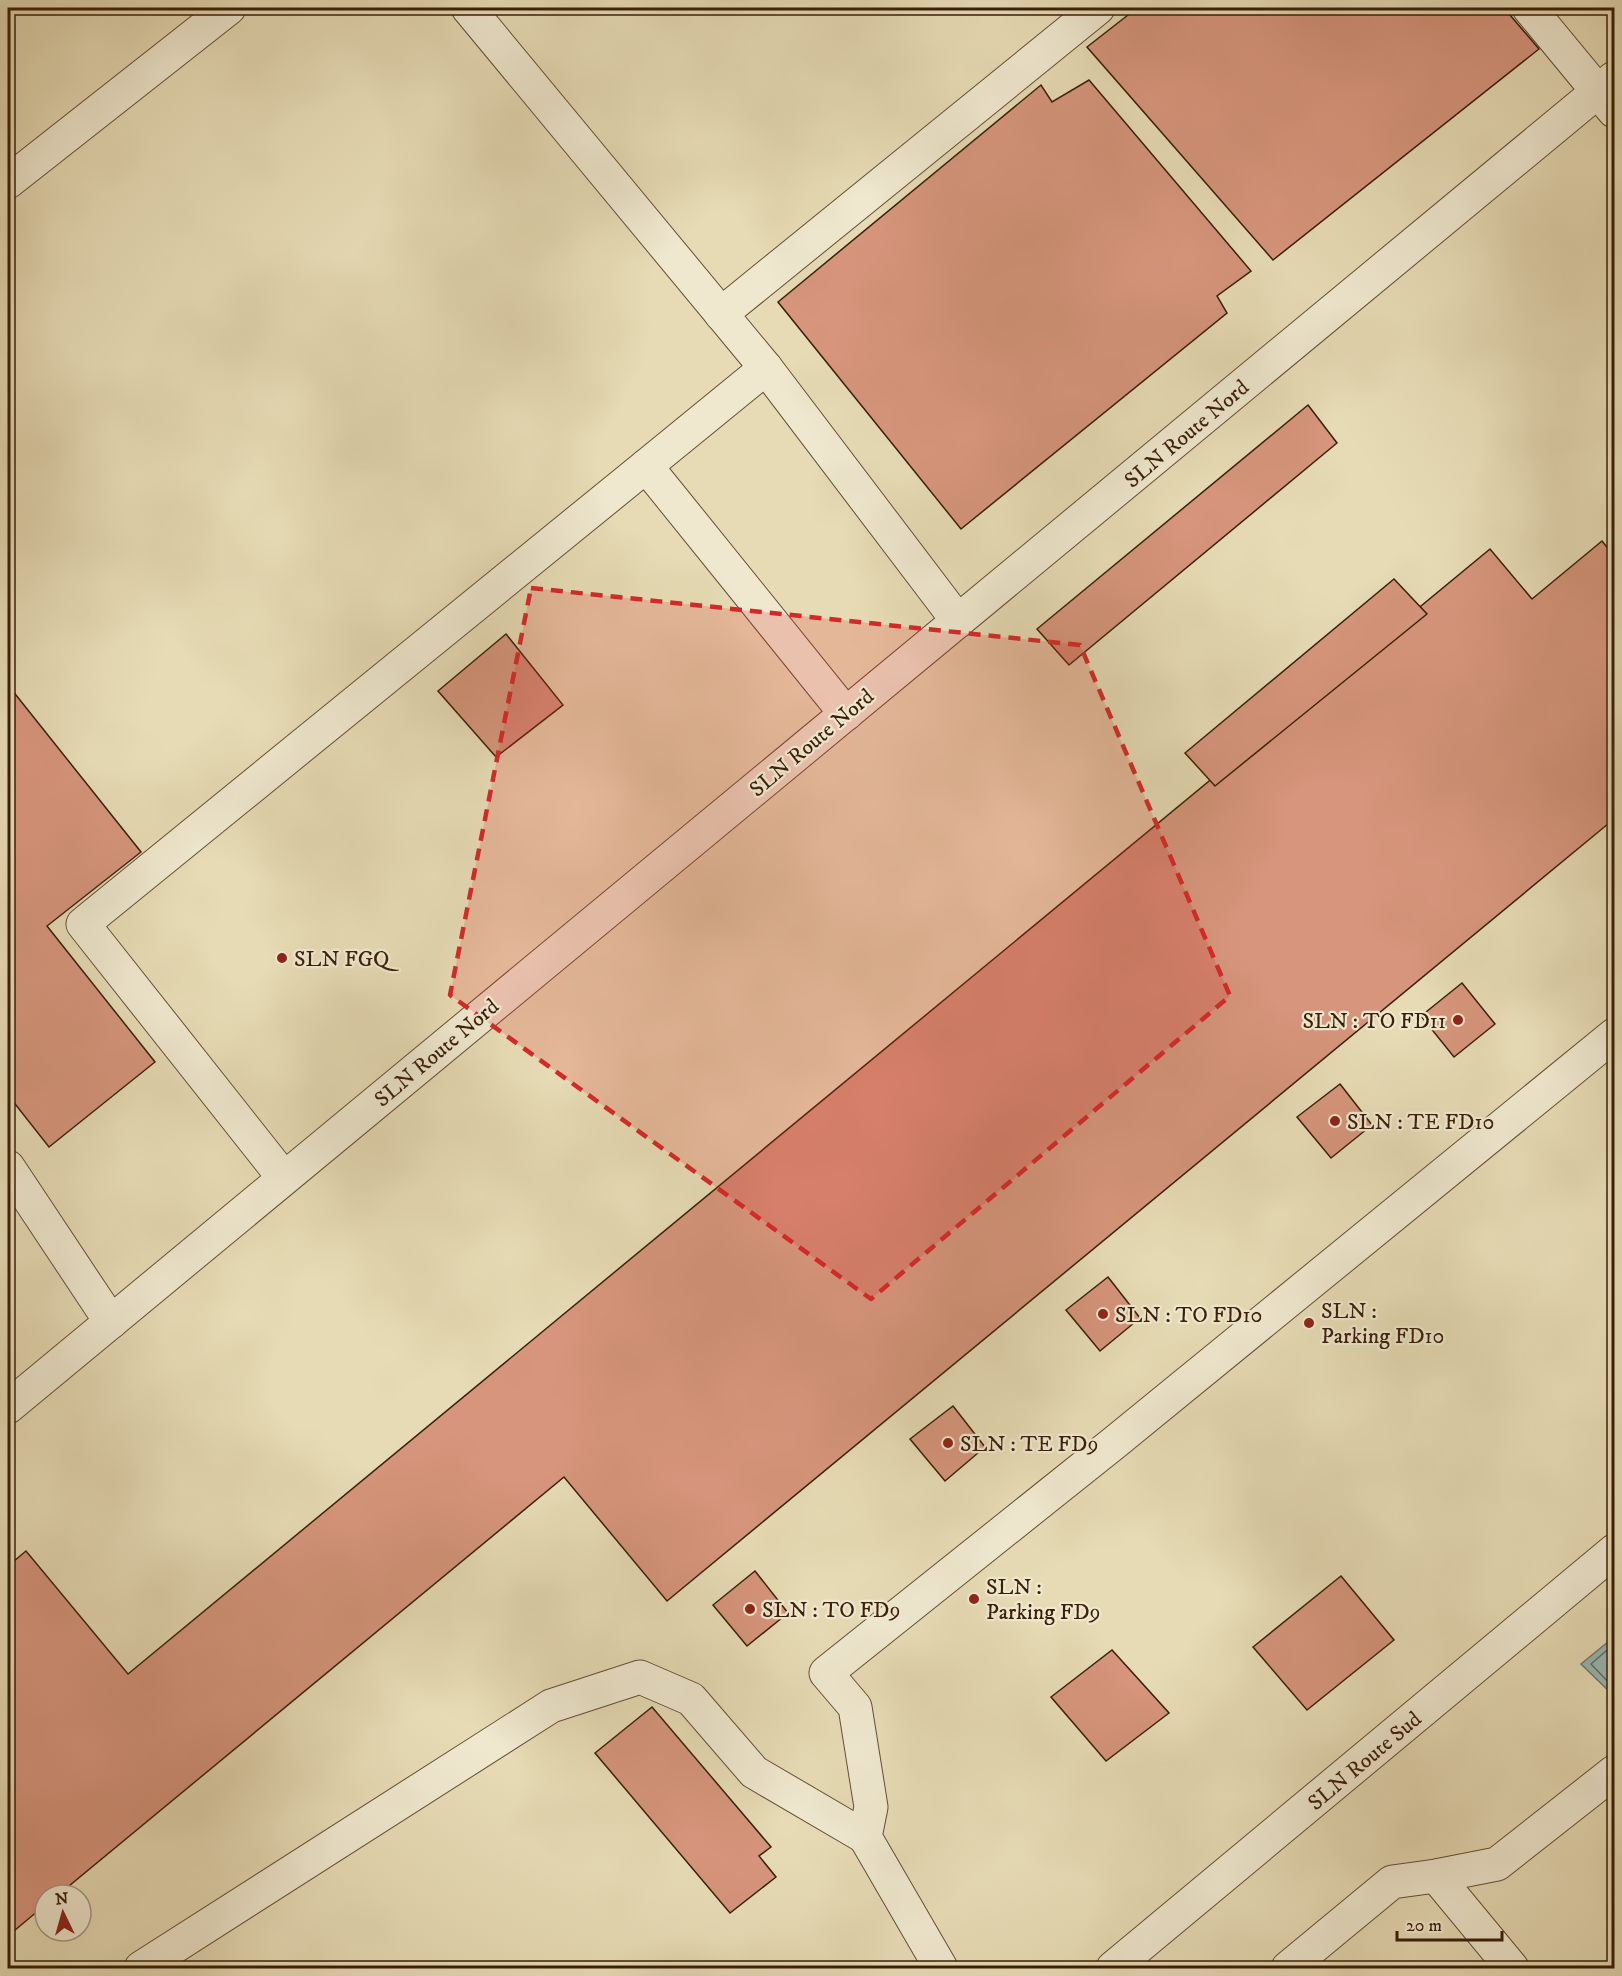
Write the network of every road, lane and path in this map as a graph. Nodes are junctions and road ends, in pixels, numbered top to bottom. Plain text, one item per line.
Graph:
1 (229, 8) edge
2 (468, 8) edge
3 (1098, 8) edge
4 (1528, 8) edge
5 (1609, 93) edge
6 (8, 182) edge
7 (721, 314) junction
8 (766, 368) junction
9 (646, 466) junction
10 (958, 621) junction
11 (846, 714) junction
12 (1614, 1035) edge
13 (8, 1167) edge
14 (284, 1178) junction
15 (111, 1322) junction
16 (8, 1407) edge
17 (1614, 1551) edge
18 (1614, 1772) edge
19 (868, 1822) junction
20 (1436, 1876) junction
21 (1504, 1966) edge
22 (141, 1968) edge
23 (941, 1968) edge
24 (1113, 1968) edge
25 (1288, 1968) edge

1 - 6 lane
2 - 7 lane
3 - 7 lane
4 - 5 lane
5 - 10 lane, SLN Route Nord
7 - 8 lane
8 - 9 lane
8 - 10 lane
9 - 11 lane
9 - 14 lane
10 - 11 lane, SLN Route Nord
11 - 14 lane, SLN Route Nord
12 - 19 lane
13 - 15 lane
14 - 15 lane, SLN Route Nord
15 - 16 lane, SLN Route Nord
17 - 24 lane, SLN Route Sud
18 - 20 lane
19 - 22 lane
19 - 23 lane
20 - 21 lane
20 - 25 lane

